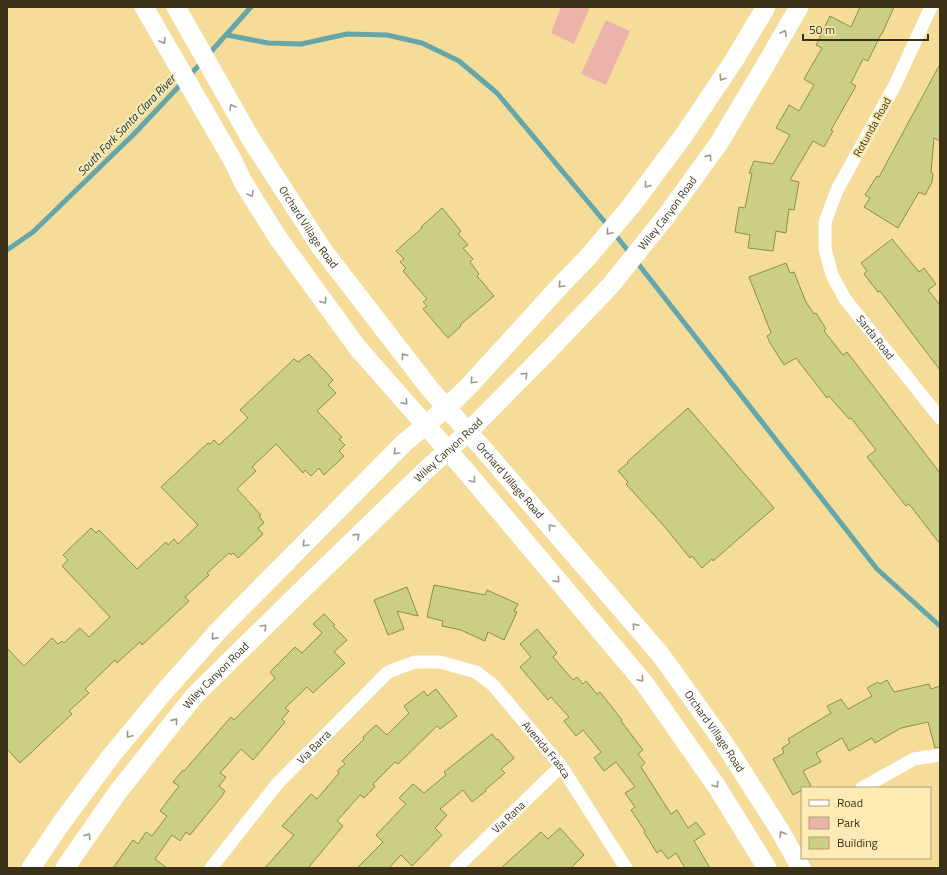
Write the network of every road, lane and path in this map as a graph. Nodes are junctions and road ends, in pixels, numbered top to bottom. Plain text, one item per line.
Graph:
1 (144, 7) edge
2 (176, 7) edge
3 (766, 7) edge
4 (798, 7) edge
5 (931, 7) edge
6 (825, 249) joint
7 (446, 408) junction
8 (940, 418) edge
9 (425, 426) junction
10 (468, 432) junction
11 (448, 451) junction
12 (440, 662) joint
13 (940, 755) edge
14 (561, 766) junction
15 (864, 787) edge
16 (31, 868) edge
17 (65, 868) edge
18 (211, 868) edge
19 (456, 868) edge
20 (626, 868) edge
21 (767, 868) edge
22 (801, 868) edge

1 -> 9 main road
7 -> 2 main road, Orchard Village Road
3 -> 7 main road
10 -> 4 main road, Wiley Canyon Road
5 - 6 street, Rotunda Road
6 - 8 street, Sarda Road
7 - 9 main road
7 - 10 main road, Orchard Village Road
9 - 11 main road
9 -> 16 main road
10 - 11 main road, Wiley Canyon Road
22 -> 10 main road, Orchard Village Road
17 -> 11 main road, Wiley Canyon Road
11 -> 21 main road
12 - 14 street, Avenida Frasca
12 - 18 street, Via Barra
13 - 15 street
14 - 19 street, Via Rana
14 - 20 street, Avenida Frasca

